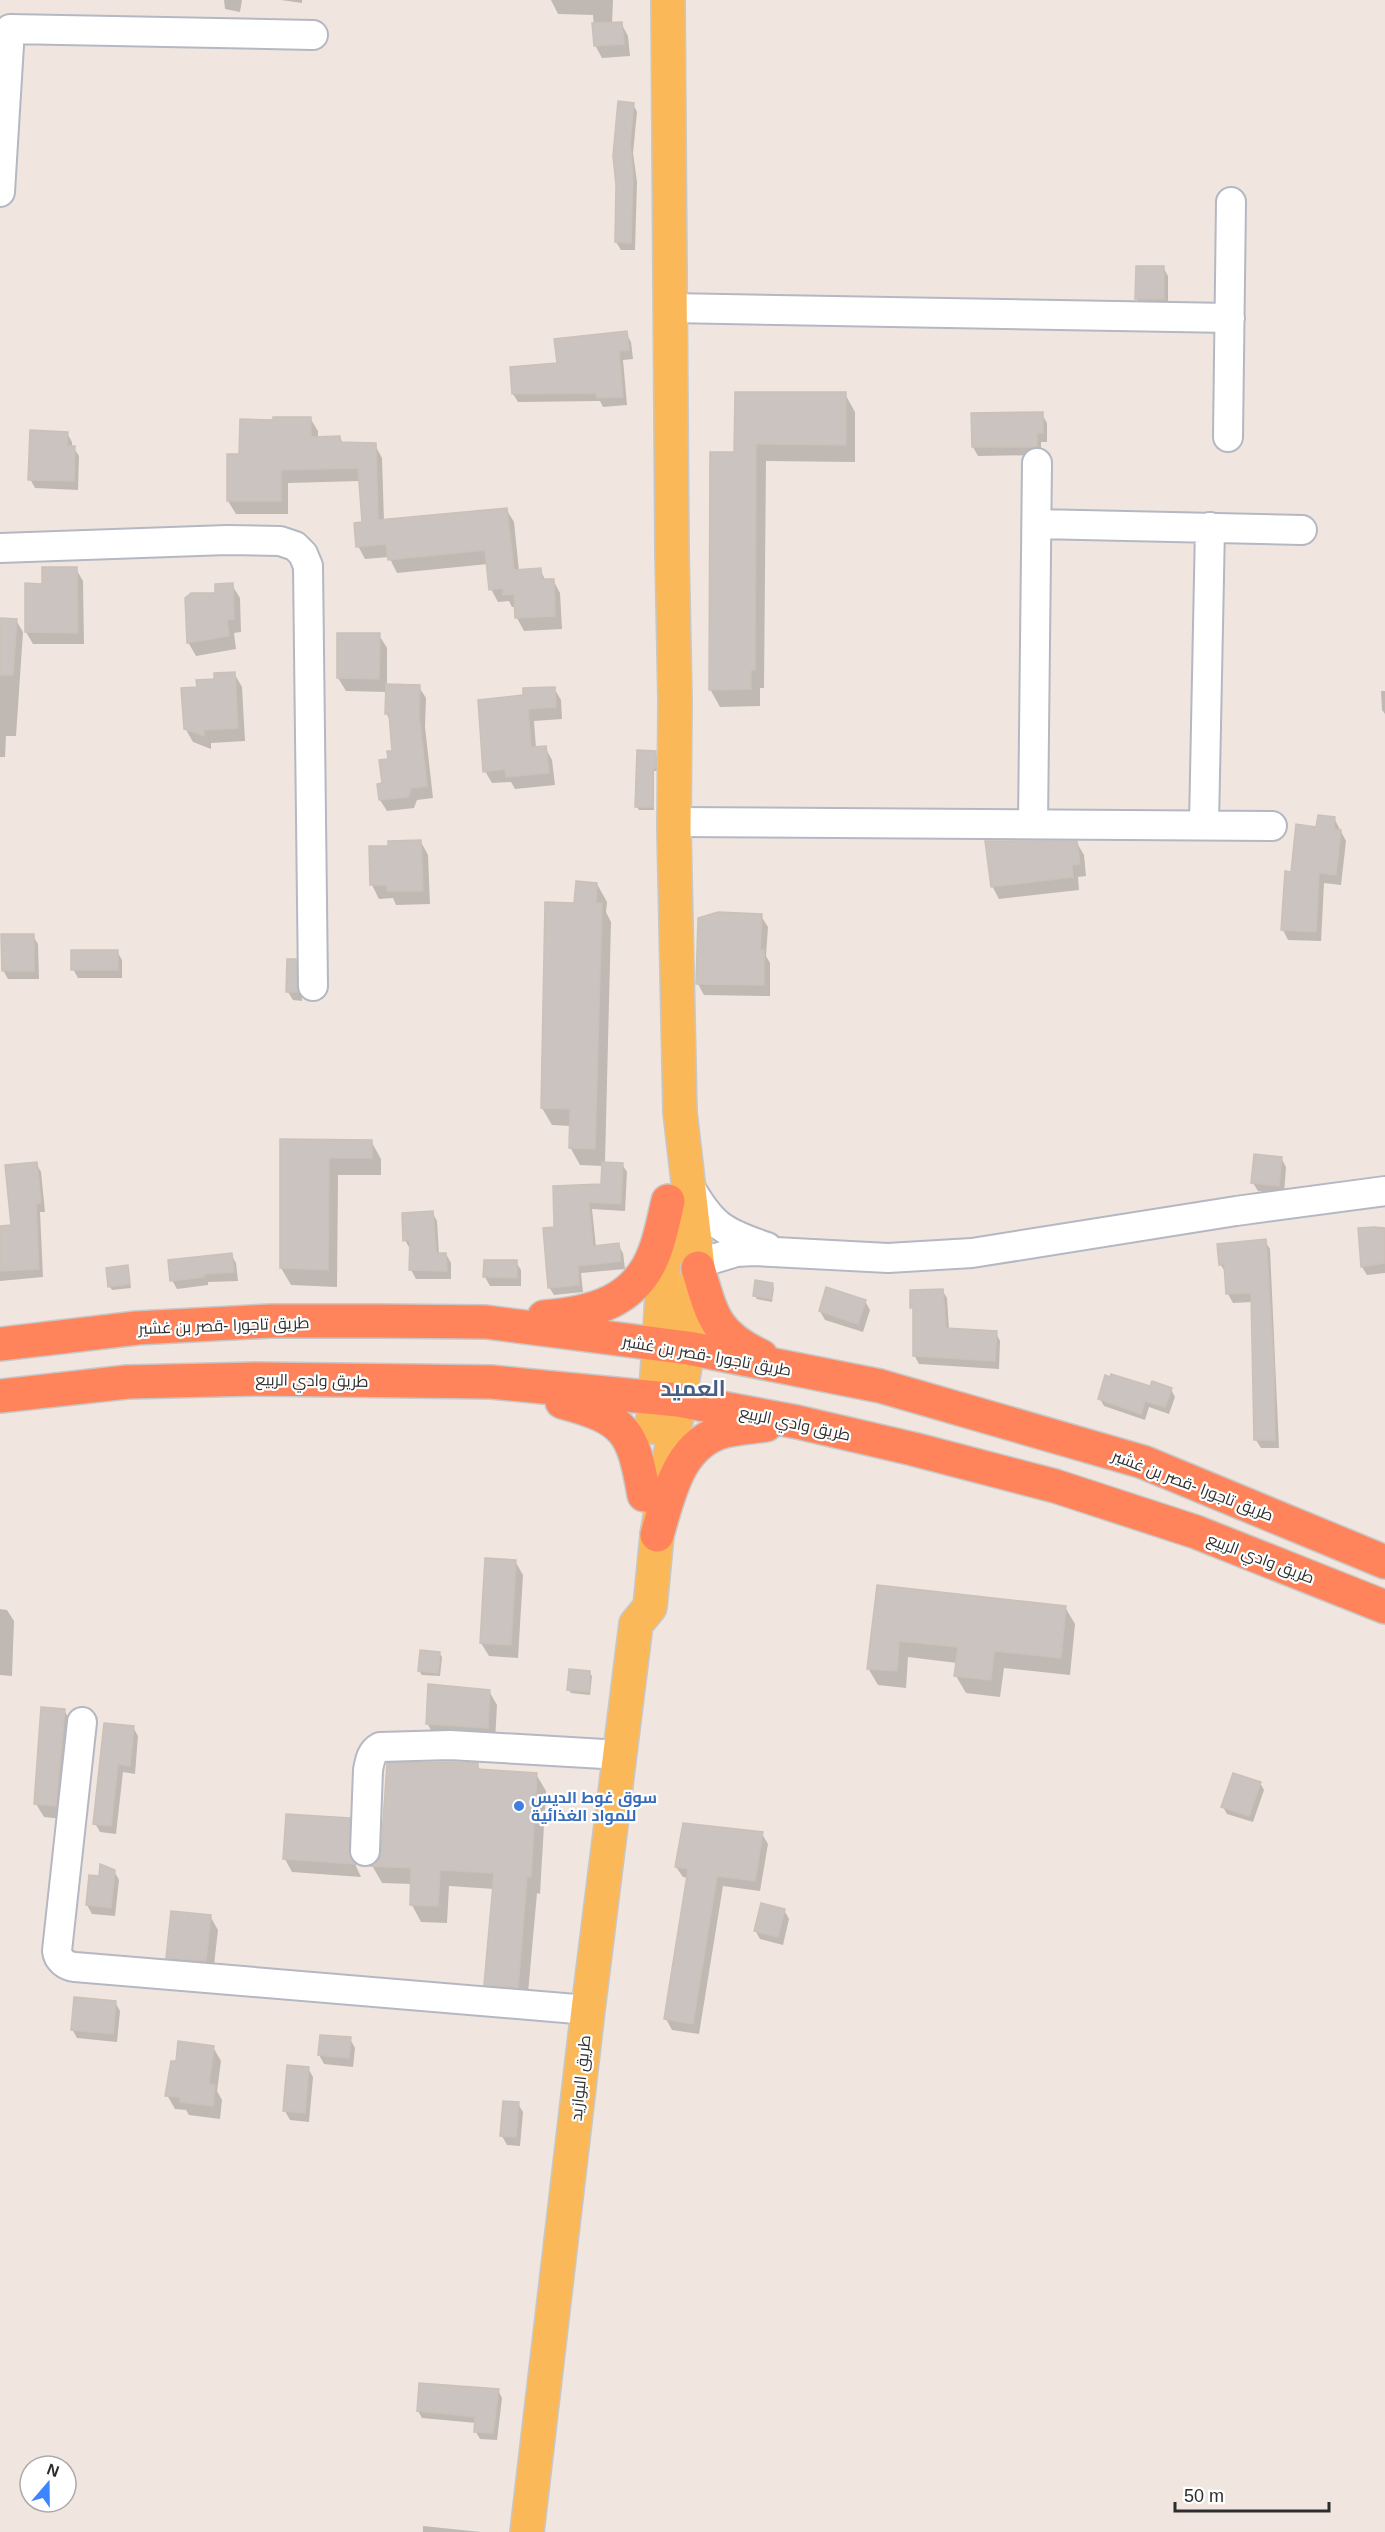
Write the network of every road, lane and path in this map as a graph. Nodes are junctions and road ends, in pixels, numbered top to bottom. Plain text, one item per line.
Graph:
1 (668, 0) edge
2 (5, 28) edge
3 (313, 35) dead end
4 (0, 192) edge
5 (1231, 202) dead end
6 (670, 308) junction
7 (1230, 318) junction
8 (1228, 437) dead end
9 (1037, 464) dead end
10 (1036, 524) junction
11 (1210, 527) junction
12 (1302, 530) dead end
13 (0, 548) edge
14 (674, 822) junction
15 (1033, 824) junction
16 (1204, 825) junction
17 (1272, 826) dead end
18 (313, 986) dead end
19 (1385, 1191) edge
20 (679, 1193) junction
21 (777, 1251) junction
22 (698, 1266) junction
23 (486, 1322) junction
24 (0, 1344) edge
25 (674, 1346) junction
26 (787, 1368) junction
27 (491, 1382) junction
28 (0, 1396) edge
29 (667, 1398) junction
30 (797, 1422) junction
31 (644, 1495) junction
32 (657, 1534) junction
33 (1385, 1562) edge
34 (1385, 1607) edge
35 (636, 1624) junction
36 (82, 1722) dead end
37 (621, 1755) junction
38 (365, 1851) dead end
39 (588, 2010) junction
40 (527, 2532) edge

1 - 6 main road
2 - 3 street
2 - 4 street
5 - 7 street
6 - 7 street
6 - 14 main road
7 - 8 street
9 - 10 street
10 - 11 street
10 - 15 street
11 - 12 street
11 - 16 street
13 - 18 street
14 - 15 street
14 - 20 main road
15 - 16 street
16 - 17 street
19 - 21 street
20 - 21 street
20 - 22 main road
20 - 23 highway
20 - 25 main road
21 - 22 street
22 - 25 main road
22 - 26 highway
23 - 24 highway, طريق تاجورا -قصر بن غشير
23 - 25 highway, طريق تاجورا -قصر بن غشير
25 - 26 highway, طريق تاجورا -قصر بن غشير
25 - 29 main road
26 - 33 highway, طريق تاجورا -قصر بن غشير
27 - 28 highway, طريق وادي الربيع
27 - 29 highway, طريق وادي الربيع
27 - 31 highway
29 - 30 highway, طريق وادي الربيع
29 - 31 main road
29 - 32 main road
30 - 32 highway
30 - 34 highway, طريق وادي الربيع
31 - 35 main road
32 - 35 main road
35 - 37 main road, طريق البوازيد
36 - 39 street
37 - 38 street
37 - 39 main road, طريق البوازيد
39 - 40 main road, طريق البوازيد

